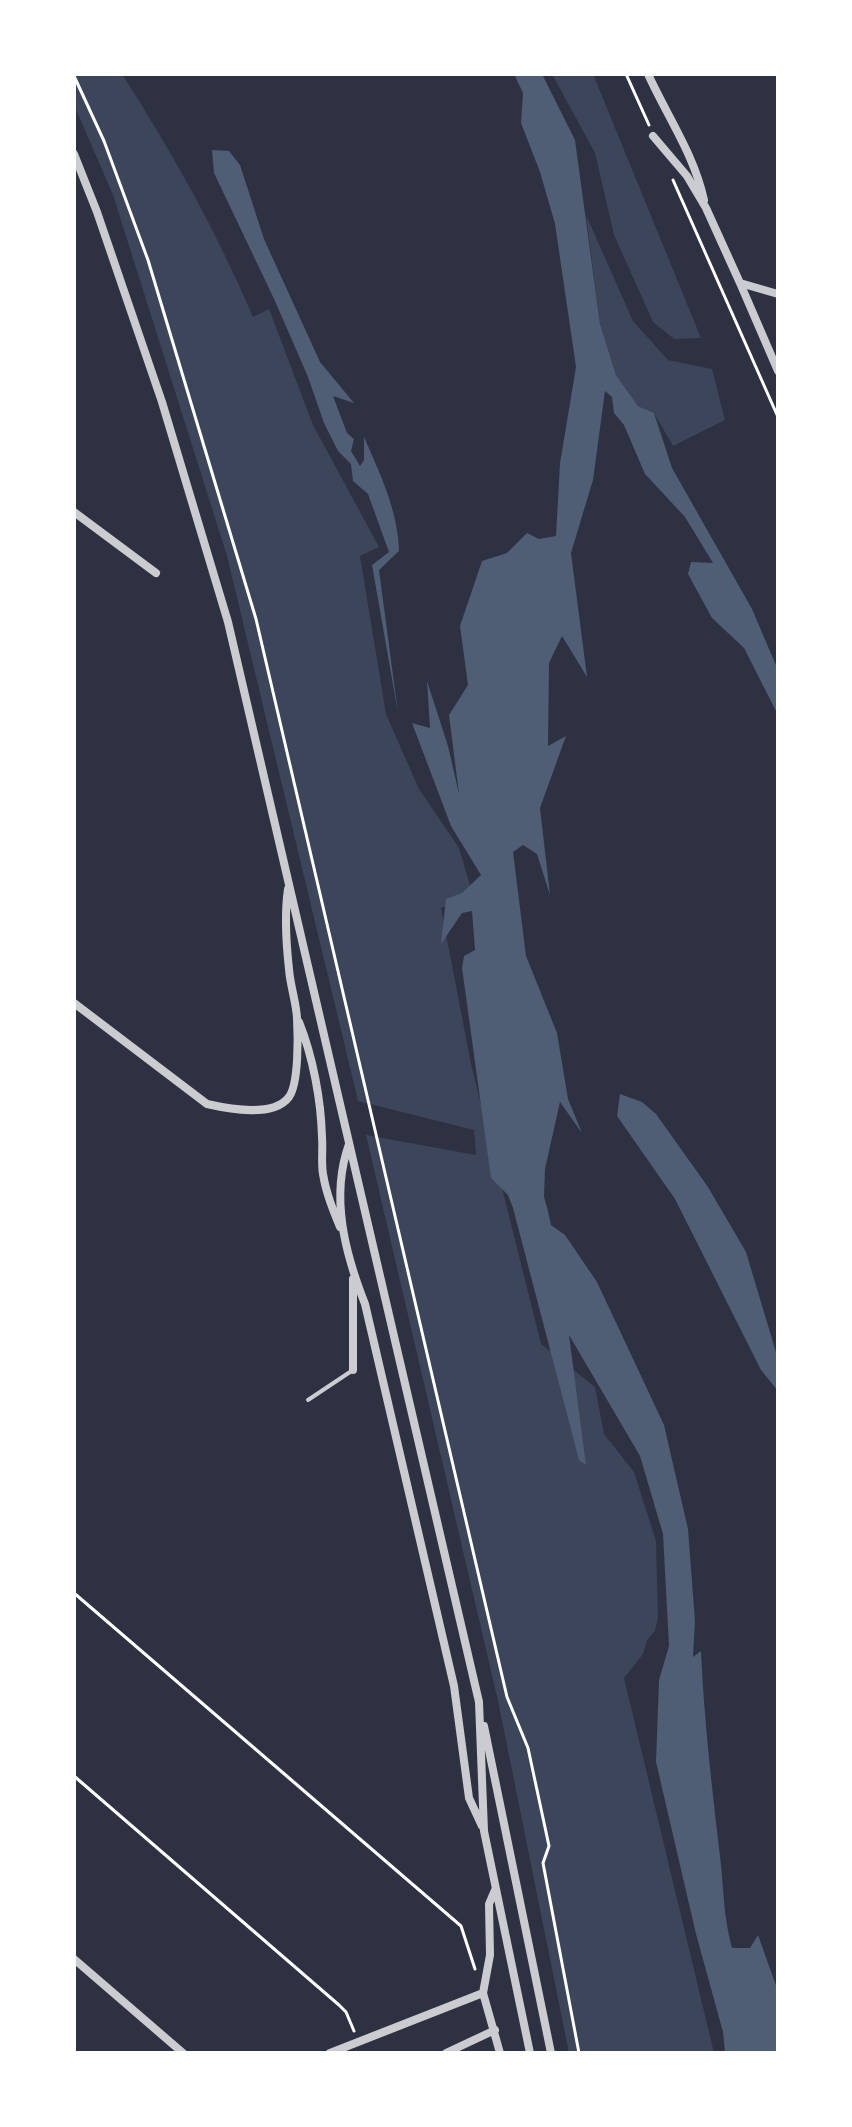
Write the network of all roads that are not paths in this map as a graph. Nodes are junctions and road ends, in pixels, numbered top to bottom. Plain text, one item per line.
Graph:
1 (648, 74) edge
2 (653, 136) road end
3 (74, 154) edge
4 (706, 208) junction
5 (740, 283) junction
6 (778, 294) edge
7 (778, 371) edge
8 (74, 512) edge
9 (156, 573) dead end
10 (289, 882) junction
11 (74, 1003) edge
12 (297, 1017) junction
13 (349, 1144) junction
14 (342, 1232) junction
15 (353, 1274) junction
16 (353, 1370) joint
17 (308, 1400) dead end
18 (479, 1702) junction
19 (484, 1831) junction
20 (496, 1889) junction
21 (74, 1959) edge
22 (483, 1993) junction
23 (495, 2030) junction
24 (183, 2053) edge
25 (330, 2053) edge
26 (446, 2053) edge
27 (500, 2053) edge
28 (530, 2053) edge
29 (551, 2053) edge

1 - 4 street
2 - 4 street
3 - 10 street
4 - 5 street
5 - 6 street
5 - 7 street
8 - 9 street
10 - 12 street
10 - 13 street
11 - 12 street
12 - 14 street
13 - 14 street
13 - 18 street
14 - 15 street
15 - 16 street
15 - 19 street
16 - 17 lane
18 - 19 street
18 - 29 street
19 - 20 street
20 - 22 street
20 - 28 street
21 - 24 street
22 - 23 street
22 - 25 street
23 - 26 street
23 - 27 street

